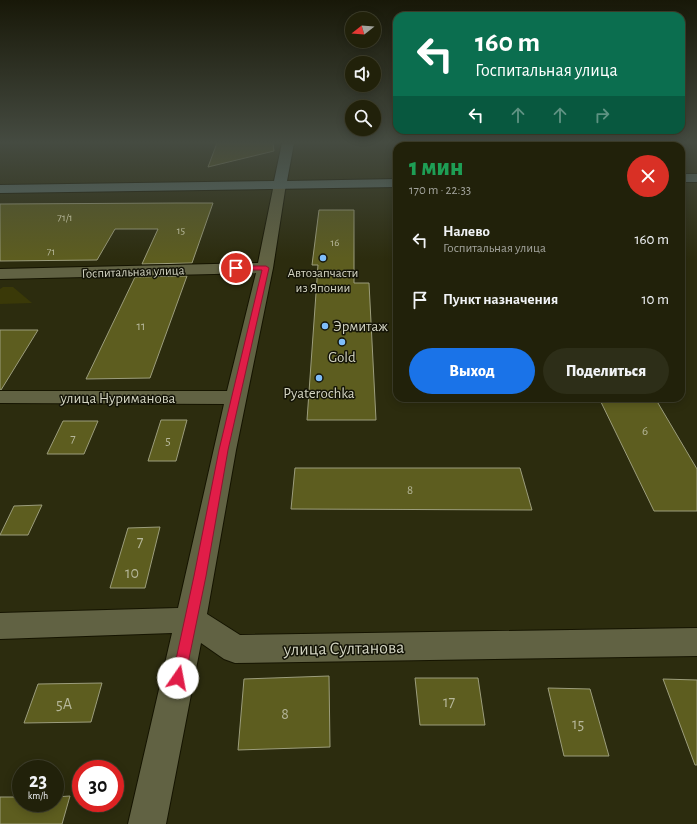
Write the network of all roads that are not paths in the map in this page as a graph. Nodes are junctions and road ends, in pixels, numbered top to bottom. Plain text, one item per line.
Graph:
1 (393, 182) edge
2 (280, 184) junction
3 (0, 189) edge
4 (266, 268) junction
5 (0, 274) edge
6 (235, 397) junction
7 (0, 398) edge
8 (191, 620) junction
9 (0, 626) edge
10 (697, 642) edge
11 (147, 824) edge

1 - 2 street
2 - 3 street
2 - 4 street
4 - 5 street, Госпитальная улица
4 - 6 street
6 - 7 street, улица Нуриманова
6 - 8 street
8 - 9 street
8 - 10 street, улица Султанова
8 - 11 street

